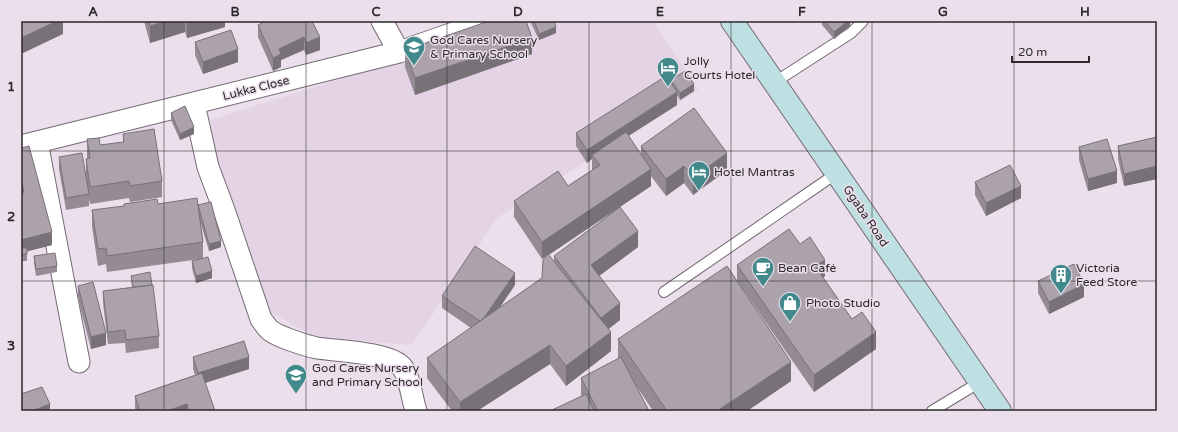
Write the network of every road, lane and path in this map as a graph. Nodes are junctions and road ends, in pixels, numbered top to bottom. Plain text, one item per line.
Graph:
1 (382, 21) edge
2 (488, 21) edge
3 (732, 21) edge
4 (863, 21) edge
5 (399, 52) junction
6 (775, 82) junction
7 (194, 104) junction
8 (29, 144) edge
9 (837, 173) junction
10 (664, 292) dead end
11 (79, 362) dead end
12 (980, 382) junction
13 (416, 411) edge
14 (932, 411) edge
15 (1000, 411) edge

1 - 5 street
2 - 5 street, Lukka Close
3 - 6 main road, Ggaba Road
4 - 6 lane
5 - 7 street, Lukka Close
6 - 9 main road, Ggaba Road
7 - 8 street, Lukka Close
7 - 13 street
8 - 11 street
9 - 10 lane
9 - 12 main road, Ggaba Road
12 - 14 lane
12 - 15 main road, Ggaba Road

